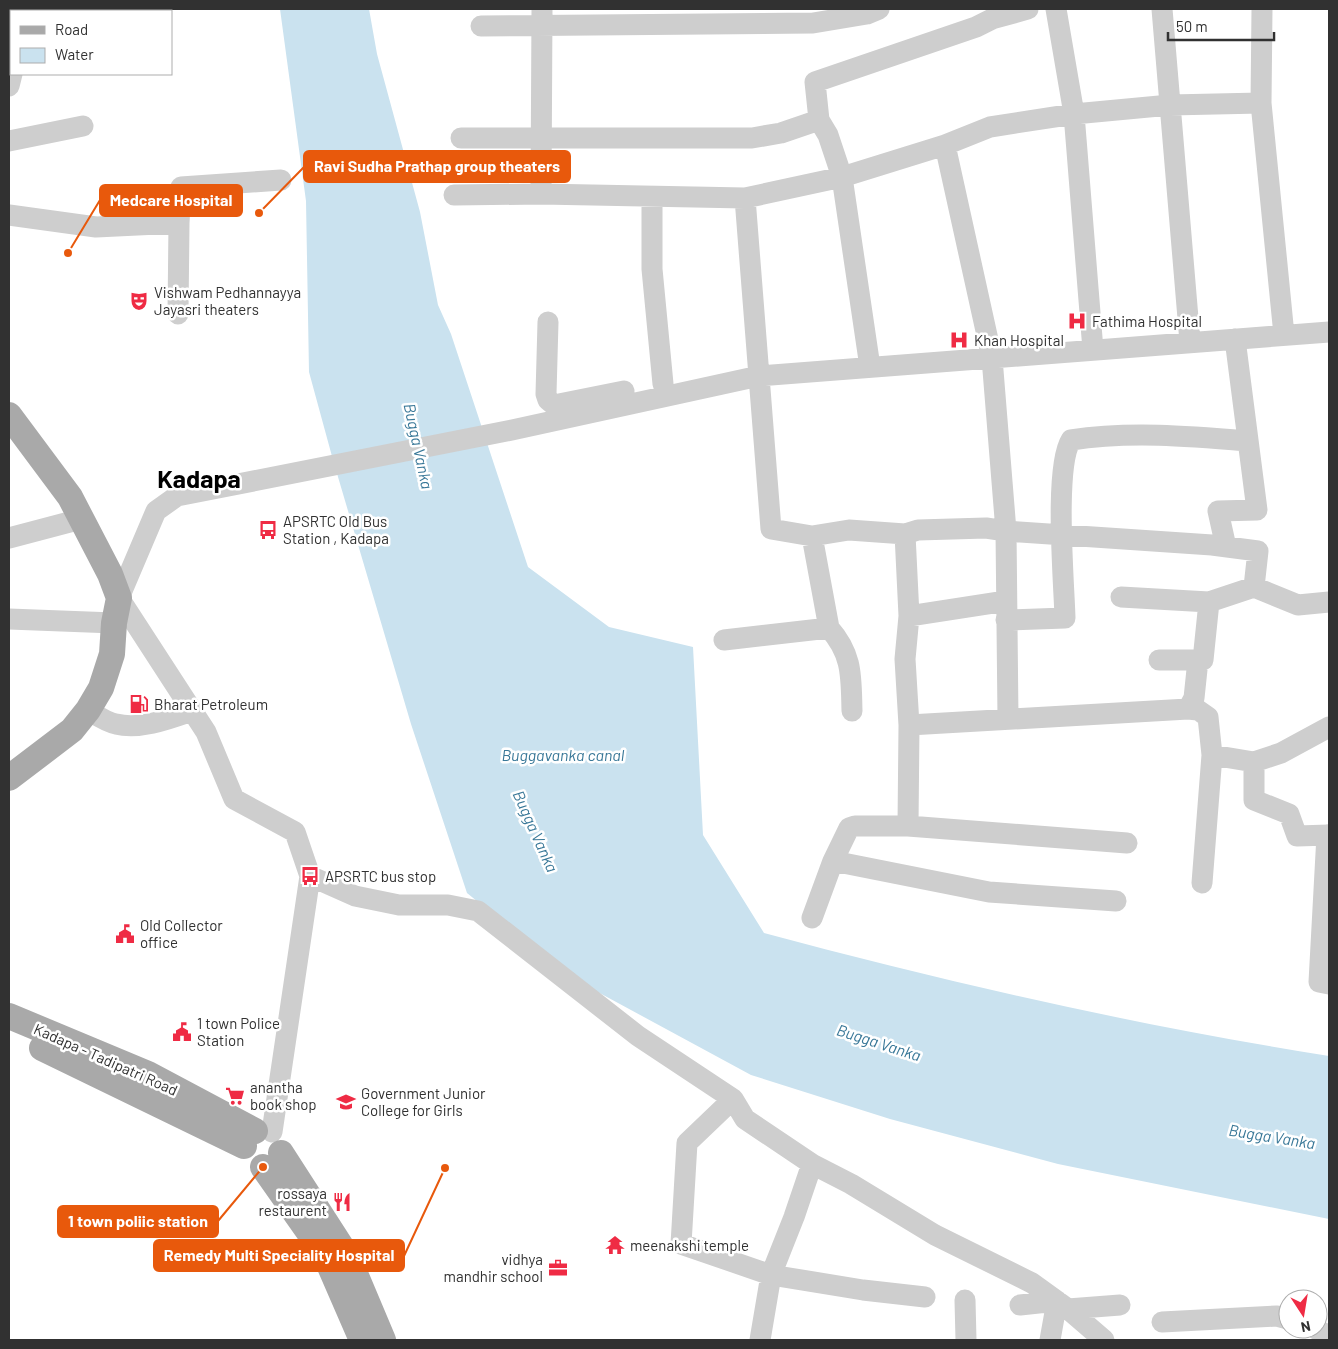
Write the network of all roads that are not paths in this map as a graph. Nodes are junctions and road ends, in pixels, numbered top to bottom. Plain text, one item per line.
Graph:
1 (879, 9) edge
2 (1028, 9) edge
3 (1056, 9) edge
4 (1162, 9) edge
5 (1262, 9) edge
6 (542, 17) edge
7 (482, 26) dead end
8 (1261, 103) junction
9 (1170, 105) junction
10 (1074, 114) junction
11 (818, 120) junction
12 (83, 126) dead end
13 (461, 138) dead end
14 (542, 138) junction
15 (9, 141) edge
16 (945, 146) junction
17 (842, 178) junction
18 (281, 180) dead end
19 (541, 194) junction
20 (454, 195) dead end
21 (652, 197) junction
22 (745, 198) junction
23 (9, 216) edge
24 (179, 223) junction
25 (178, 314) dead end
26 (548, 322) dead end
27 (1329, 332) edge
28 (1284, 335) junction
29 (1235, 339) junction
30 (1190, 342) junction
31 (1093, 350) junction
32 (992, 358) junction
33 (870, 368) junction
34 (758, 372) junction
35 (663, 384) junction
36 (13, 427) edge
37 (1247, 441) junction
38 (81, 519) junction
39 (1006, 531) junction
40 (1062, 533) junction
41 (905, 534) junction
42 (812, 536) junction
43 (9, 538) edge
44 (1226, 547) junction
45 (1254, 587) junction
46 (1121, 597) dead end
47 (1209, 602) junction
48 (1329, 602) edge
49 (116, 610) junction
50 (1006, 611) junction
51 (909, 616) junction
52 (9, 620) edge
53 (829, 628) junction
54 (724, 640) dead end
55 (1159, 660) dead end
56 (1198, 660) junction
57 (1188, 709) junction
58 (88, 710) junction
59 (192, 711) junction
60 (852, 711) dead end
61 (1008, 719) junction
62 (909, 725) junction
63 (1329, 727) edge
64 (1212, 755) junction
65 (1254, 762) junction
66 (9, 778) edge
67 (908, 826) junction
68 (1328, 835) edge
69 (1127, 843) dead end
70 (833, 861) junction
71 (310, 876) junction
72 (1202, 884) dead end
73 (1116, 901) dead end
74 (812, 918) dead end
75 (1329, 984) edge
76 (9, 1016) edge
77 (9, 1032) edge
78 (733, 1099) junction
79 (264, 1143) junction
80 (812, 1164) junction
81 (771, 1275) junction
82 (924, 1297) dead end
83 (965, 1300) dead end
84 (1020, 1305) dead end
85 (1062, 1305) junction
86 (1120, 1305) dead end
87 (1278, 1316) edge
88 (1162, 1322) dead end
89 (362, 1340) edge
90 (383, 1340) edge
91 (760, 1340) edge
92 (966, 1340) edge
93 (1050, 1340) edge
94 (1104, 1340) edge

1 - 6 street
2 - 11 street
3 - 10 street
4 - 9 street
5 - 8 street
6 - 7 street
6 - 14 street
8 - 9 street
8 - 28 street
9 - 10 street
9 - 30 street
10 - 16 street
10 - 31 street
11 - 14 street
11 - 17 street
12 - 15 street
13 - 14 street
14 - 19 street
16 - 17 street
16 - 32 street
17 - 22 street
17 - 33 street
18 - 24 street
19 - 20 street
19 - 21 street
21 - 22 street
21 - 35 street
22 - 34 street
23 - 24 street
24 - 25 street
26 - 35 street
27 - 28 street
28 - 29 street
29 - 30 street
29 - 37 street
30 - 31 street
31 - 32 street
32 - 33 street
32 - 39 street
33 - 34 street
34 - 35 street
34 - 42 street
34 - 49 street
36 - 38 main road
37 - 40 street
37 - 44 street
38 - 43 street
38 - 49 main road
39 - 40 street
39 - 41 street
39 - 50 street
40 - 44 street
40 - 50 street
41 - 42 street
41 - 51 street
42 - 53 street
44 - 45 street
45 - 47 street
45 - 48 street
46 - 47 street
47 - 56 street
49 - 52 street
49 - 58 main road
49 - 59 street
50 - 51 street
50 - 61 street
51 - 62 street
53 - 54 street
53 - 60 street
55 - 56 street
56 - 57 street
57 - 61 street
57 - 64 street
58 - 59 street
58 - 66 main road
59 - 71 street
61 - 62 street
62 - 67 street
63 - 65 street
64 - 65 street
64 - 72 street
65 - 68 street
67 - 69 street
67 - 70 street
68 - 75 street
70 - 73 street
70 - 74 street
71 - 78 street
71 - 79 street
76 - 79 main road, Kadapa - Tadipatri Road
77 - 79 main road, Kadapa - Tadipatri Road
78 - 80 street
78 - 81 street
79 - 89 main road, Kadapa - Tadipatri Road
79 - 90 main road, Kadapa - Tadipatri Road
80 - 81 street
80 - 85 street
81 - 82 street
81 - 91 street
83 - 92 street
84 - 85 street
85 - 86 street
85 - 93 street
85 - 94 street
87 - 88 street

